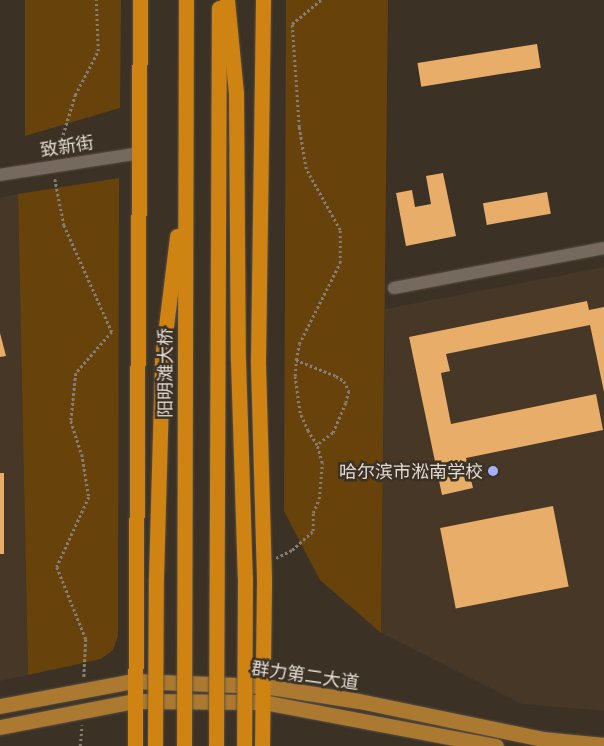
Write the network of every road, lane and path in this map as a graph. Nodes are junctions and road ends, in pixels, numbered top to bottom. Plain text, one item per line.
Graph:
1 (96, 0) edge
2 (140, 0) edge
3 (186, 0) edge
4 (219, 0) edge
5 (227, 0) edge
6 (263, 0) edge
7 (321, 0) edge
8 (140, 156) junction
9 (186, 157) junction
10 (54, 168) junction
11 (0, 175) edge
12 (0, 182) edge
13 (604, 248) edge
14 (394, 288) dead end
15 (296, 360) junction
16 (318, 445) junction
17 (263, 564) junction
18 (134, 681) junction
19 (264, 686) junction
20 (84, 690) junction
21 (134, 701) junction
22 (263, 702) junction
23 (0, 706) edge
24 (84, 711) junction
25 (0, 727) edge
26 (604, 745) edge
27 (80, 746) edge
28 (135, 746) edge
29 (155, 746) edge
30 (184, 746) edge
31 (216, 746) edge
32 (244, 746) edge
33 (262, 746) edge
34 (496, 746) edge

1 - 10 path
2 - 8 highway
3 - 9 highway, 阳明滩大桥, bridge
4 - 31 highway, bridge
5 - 32 highway, bridge
6 - 17 highway
7 - 15 path
8 - 10 street, 致新街
8 - 18 highway
9 - 29 highway, bridge
9 - 30 highway, 阳明滩大桥, bridge
10 - 11 street, 致新街
10 - 12 street, 致新街
10 - 20 path
13 - 14 street
15 - 16 path
15 - 16 path
16 - 17 path
17 - 19 highway
18 - 19 main road, 群力第二大道
18 - 20 main road, 群力第二大道
18 - 21 highway
19 - 22 highway
19 - 26 main road, 群力第二大道
20 - 23 main road, 群力第二大道
21 - 22 main road, 群力第二大道
21 - 24 main road, 群力第二大道
21 - 28 highway
22 - 33 highway
22 - 34 main road, 群力第二大道
24 - 25 main road, 群力第二大道
24 - 27 path

